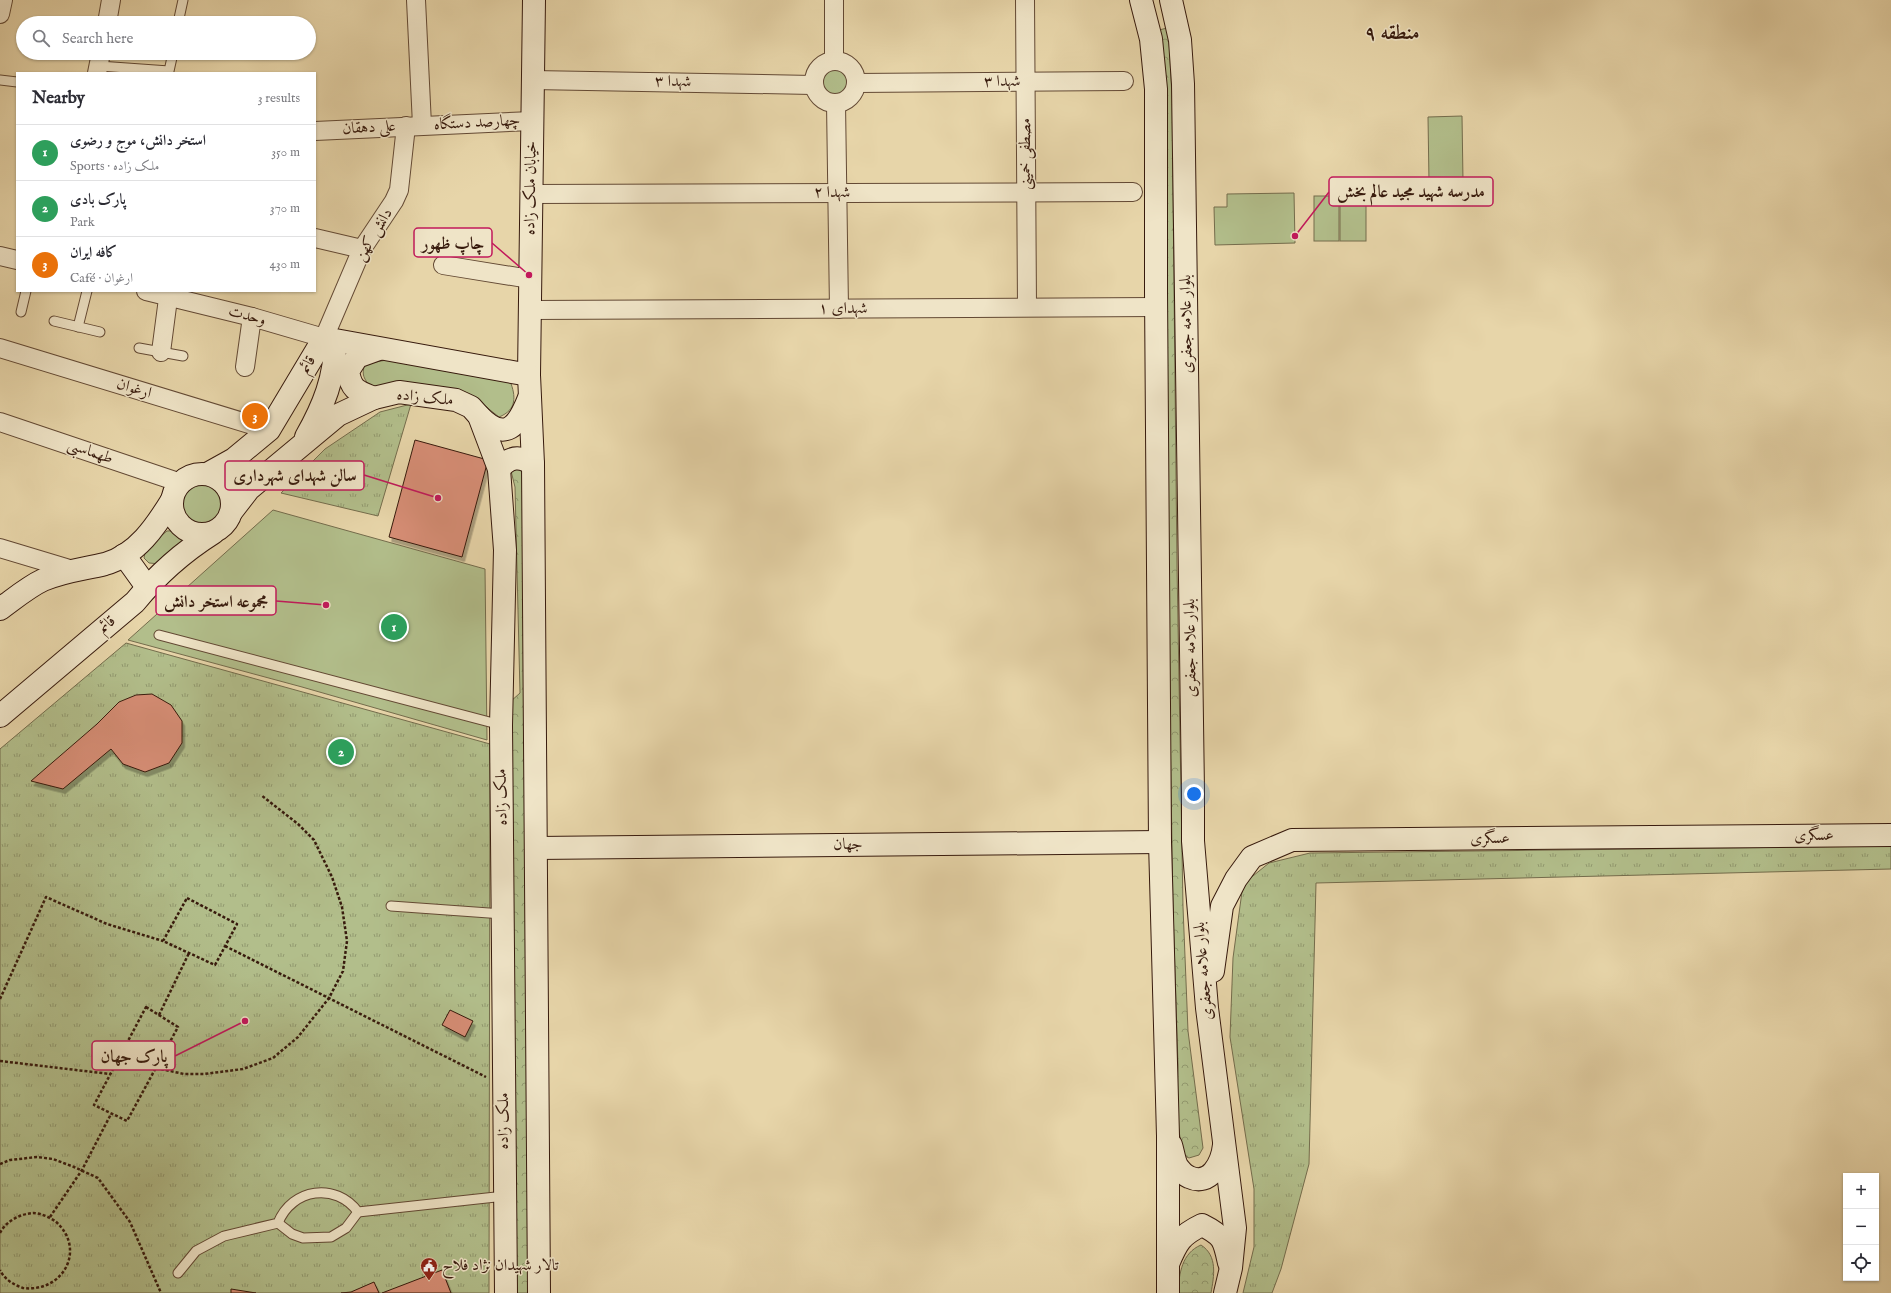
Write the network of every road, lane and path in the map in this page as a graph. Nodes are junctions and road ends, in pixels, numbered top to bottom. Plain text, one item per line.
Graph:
1 (3, 0) edge
2 (111, 0) edge
3 (183, 0) edge
4 (416, 0) edge
5 (534, 0) edge
6 (834, 0) edge
7 (1025, 0) edge
8 (1141, 0) edge
9 (1171, 0) edge
10 (0, 14) edge
11 (108, 16) edge
12 (180, 16) edge
13 (171, 60) edge
14 (834, 60) junction
15 (99, 64) edge
16 (0, 80) edge
17 (533, 80) junction
18 (1124, 81) dead end
19 (16, 82) edge
20 (1026, 82) junction
21 (856, 83) junction
22 (813, 84) junction
23 (836, 103) junction
24 (532, 120) junction
25 (414, 126) junction
26 (316, 130) edge
27 (1133, 192) dead end
28 (837, 193) junction
29 (1026, 193) junction
30 (531, 194) junction
31 (316, 238) edge
32 (362, 249) junction
33 (0, 256) edge
34 (16, 260) edge
35 (443, 265) dead end
36 (530, 279) junction
37 (26, 292) edge
38 (87, 292) edge
39 (154, 292) edge
40 (169, 294) edge
41 (1028, 307) junction
42 (1156, 307) junction
43 (839, 309) junction
44 (530, 310) junction
45 (22, 312) dead end
46 (252, 317) junction
47 (54, 321) dead end
48 (78, 326) junction
49 (100, 332) dead end
50 (330, 340) junction
51 (0, 348) edge
52 (139, 348) dead end
53 (379, 349) junction
54 (161, 352) junction
55 (182, 356) dead end
56 (245, 367) dead end
57 (529, 375) junction
58 (374, 398) junction
59 (529, 398) junction
60 (479, 416) junction
61 (0, 422) edge
62 (269, 430) junction
63 (303, 443) junction
64 (533, 464) junction
65 (499, 469) junction
66 (207, 474) junction
67 (176, 491) junction
68 (232, 511) junction
69 (212, 533) junction
70 (0, 548) edge
71 (124, 556) junction
72 (73, 570) junction
73 (147, 587) junction
74 (0, 609) edge
75 (159, 635) dead end
76 (0, 716) edge
77 (501, 725) junction
78 (261, 795) dead end
79 (1891, 835) edge
80 (1160, 842) junction
81 (536, 848) junction
82 (391, 906) dead end
83 (503, 914) junction
84 (163, 941) junction
85 (225, 946) junction
86 (189, 953) junction
87 (329, 998) junction
88 (0, 999) edge
89 (1207, 1008) junction
90 (159, 1015) junction
91 (0, 1061) edge
92 (156, 1068) junction
93 (110, 1074) junction
94 (504, 1086) junction
95 (111, 1114) junction
96 (1168, 1136) junction
97 (1225, 1140) junction
98 (0, 1164) edge
99 (82, 1170) junction
100 (505, 1196) junction
101 (358, 1212) junction
102 (50, 1217) junction
103 (278, 1223) junction
104 (0, 1233) edge
105 (1168, 1266) junction
106 (1231, 1268) junction
107 (0, 1270) edge
108 (178, 1273) dead end
109 (161, 1293) edge
110 (506, 1293) edge
111 (540, 1293) edge
112 (1168, 1293) edge
113 (1225, 1293) edge

1 - 10 street
2 - 11 street
3 - 12 lane
4 - 25 street, دانش کهن
5 - 17 main road, خیابان ملک زاده
6 - 14 street
7 - 20 street, مصطفی خمینی
8 - 42 main road, بلوار علامه جعفری
9 - 89 main road, بلوار علامه جعفری
13 - 15 lane
14 - 21 street
14 - 22 street
16 - 19 lane
17 - 22 street, شهدا ۳
17 - 24 main road, خیابان ملک زاده
18 - 20 street, شهدا ۳
20 - 21 street, شهدا ۳
20 - 29 street, مصطفی خمینی
21 - 23 street
22 - 23 street
23 - 28 street
24 - 25 street, چهارصد دستگاه
24 - 30 main road, خیابان ملک زاده
25 - 26 street, علی دهقان
25 - 32 street, دانش کهن
27 - 29 street, شهدا ۲
28 - 29 street, شهدا ۲
28 - 30 street, شهدا ۲
28 - 43 street
29 - 41 street, مصطفی خمینی
30 - 36 main road, خیابان ملک زاده
31 - 32 street
32 - 50 street, دانش کهن
33 - 34 street
35 - 36 street
36 - 44 main road, خیابان ملک زاده
37 - 45 lane
38 - 48 lane
39 - 40 street, وحدت
40 - 46 street, وحدت
40 - 54 street
41 - 42 street, شهدای ۱
41 - 43 street, شهدای ۱
42 - 80 main road, بلوار علامه جعفری
43 - 44 street, شهدای ۱
44 - 57 main road, خیابان ملک زاده
46 - 50 street, وحدت
46 - 56 street
47 - 48 lane
48 - 49 lane
50 - 53 main road
50 - 62 main road, قائم
50 - 63 main road
51 - 62 street, ارغوان
52 - 54 lane
53 - 57 main road
53 - 58 main road
54 - 55 lane
57 - 59 main road, ملک زاده
58 - 60 main road, ملک زاده
58 - 63 main road
59 - 60 main road
59 - 64 main road, ملک زاده
60 - 65 main road, ملک زاده
61 - 67 street, طهماسبی
62 - 66 main road, قائم
63 - 68 main road
64 - 65 main road
64 - 81 main road, ملک زاده
65 - 77 main road, ملک زاده
66 - 67 main road
66 - 68 main road
67 - 69 main road
67 - 71 main road
68 - 69 main road
69 - 73 main road, قائم
70 - 72 street
71 - 72 main road
71 - 73 main road
72 - 74 main road
73 - 76 main road, قائم
75 - 77 lane
77 - 83 main road, ملک زاده
78 - 87 path
79 - 89 main road, عسگری
80 - 81 main road, جهان
80 - 96 main road, بلوار علامه جعفری
81 - 111 main road, ملک زاده
82 - 83 lane
83 - 94 main road, ملک زاده
84 - 85 path
84 - 86 path
84 - 88 path
85 - 86 path
85 - 87 path
86 - 90 path
87 - 92 path
87 - 94 path
89 - 97 main road, بلوار علامه جعفری
90 - 92 path
90 - 93 path
91 - 93 path
92 - 95 path
93 - 95 path
94 - 100 main road, ملک زاده
95 - 99 path
96 - 97 main road
96 - 105 main road, بلوار علامه جعفری
97 - 106 main road, بلوار علامه جعفری
98 - 99 path
99 - 102 path
99 - 109 path
100 - 101 lane
100 - 110 main road, ملک زاده
101 - 103 lane
101 - 103 lane
102 - 104 path
102 - 107 path
103 - 108 lane
105 - 106 main road
105 - 112 main road, بلوار علامه جعفری
106 - 113 main road, بلوار علامه جعفری

